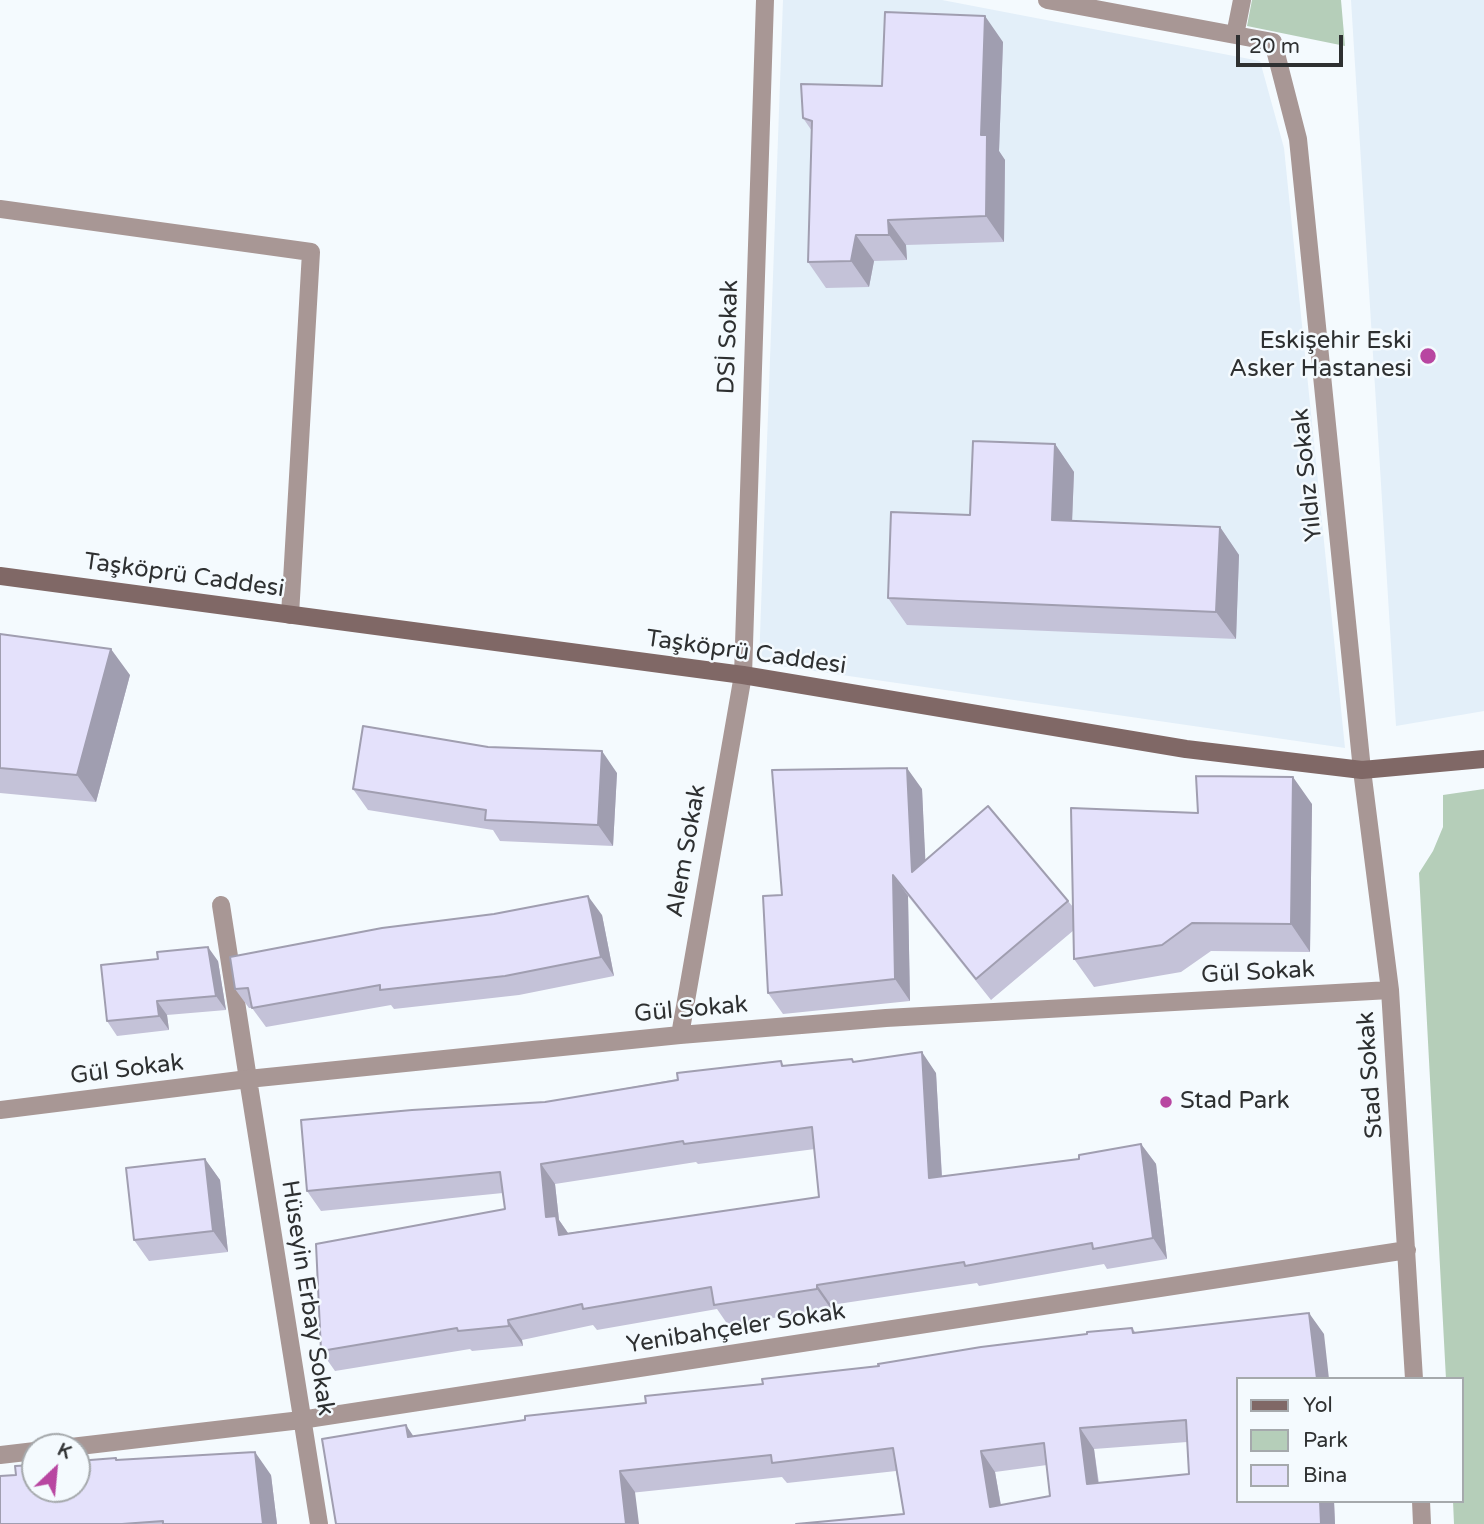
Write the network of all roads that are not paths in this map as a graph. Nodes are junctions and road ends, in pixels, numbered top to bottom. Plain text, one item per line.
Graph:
1 (765, 0) edge
2 (1047, 0) edge
3 (1242, 0) edge
4 (1236, 35) junction
5 (0, 209) edge
6 (0, 576) edge
7 (290, 615) junction
8 (743, 675) junction
9 (1484, 759) edge
10 (1362, 770) junction
11 (221, 905) dead end
12 (1390, 990) junction
13 (680, 1035) junction
14 (248, 1079) junction
15 (0, 1110) edge
16 (1407, 1250) junction
17 (1414, 1377) edge
18 (301, 1420) junction
19 (91, 1445) edge
20 (21, 1453) edge
21 (0, 1455) edge
22 (1421, 1503) edge
23 (319, 1524) edge
24 (1422, 1524) edge

1 - 8 street, DSİ Sokak
2 - 4 street
3 - 4 street
4 - 10 street, Yıldız Sokak
5 - 7 street
6 - 7 main road, Taşköprü Caddesi
7 - 8 main road, Taşköprü Caddesi
8 - 10 main road, Taşköprü Caddesi
8 - 13 street, Alem Sokak
9 - 10 main road, Taşköprü Caddesi
10 - 12 street, Stad Sokak
11 - 14 street, Hüseyin Erbay Sokak
12 - 13 street, Gül Sokak
12 - 16 street, Stad Sokak
13 - 14 street, Gül Sokak
14 - 15 street, Gül Sokak
14 - 18 street, Hüseyin Erbay Sokak
16 - 17 street, Stad Sokak
16 - 18 street, Yenibahçeler Sokak
18 - 19 street, Yenibahçeler Sokak
18 - 23 street, Hüseyin Erbay Sokak
20 - 21 street
22 - 24 street

